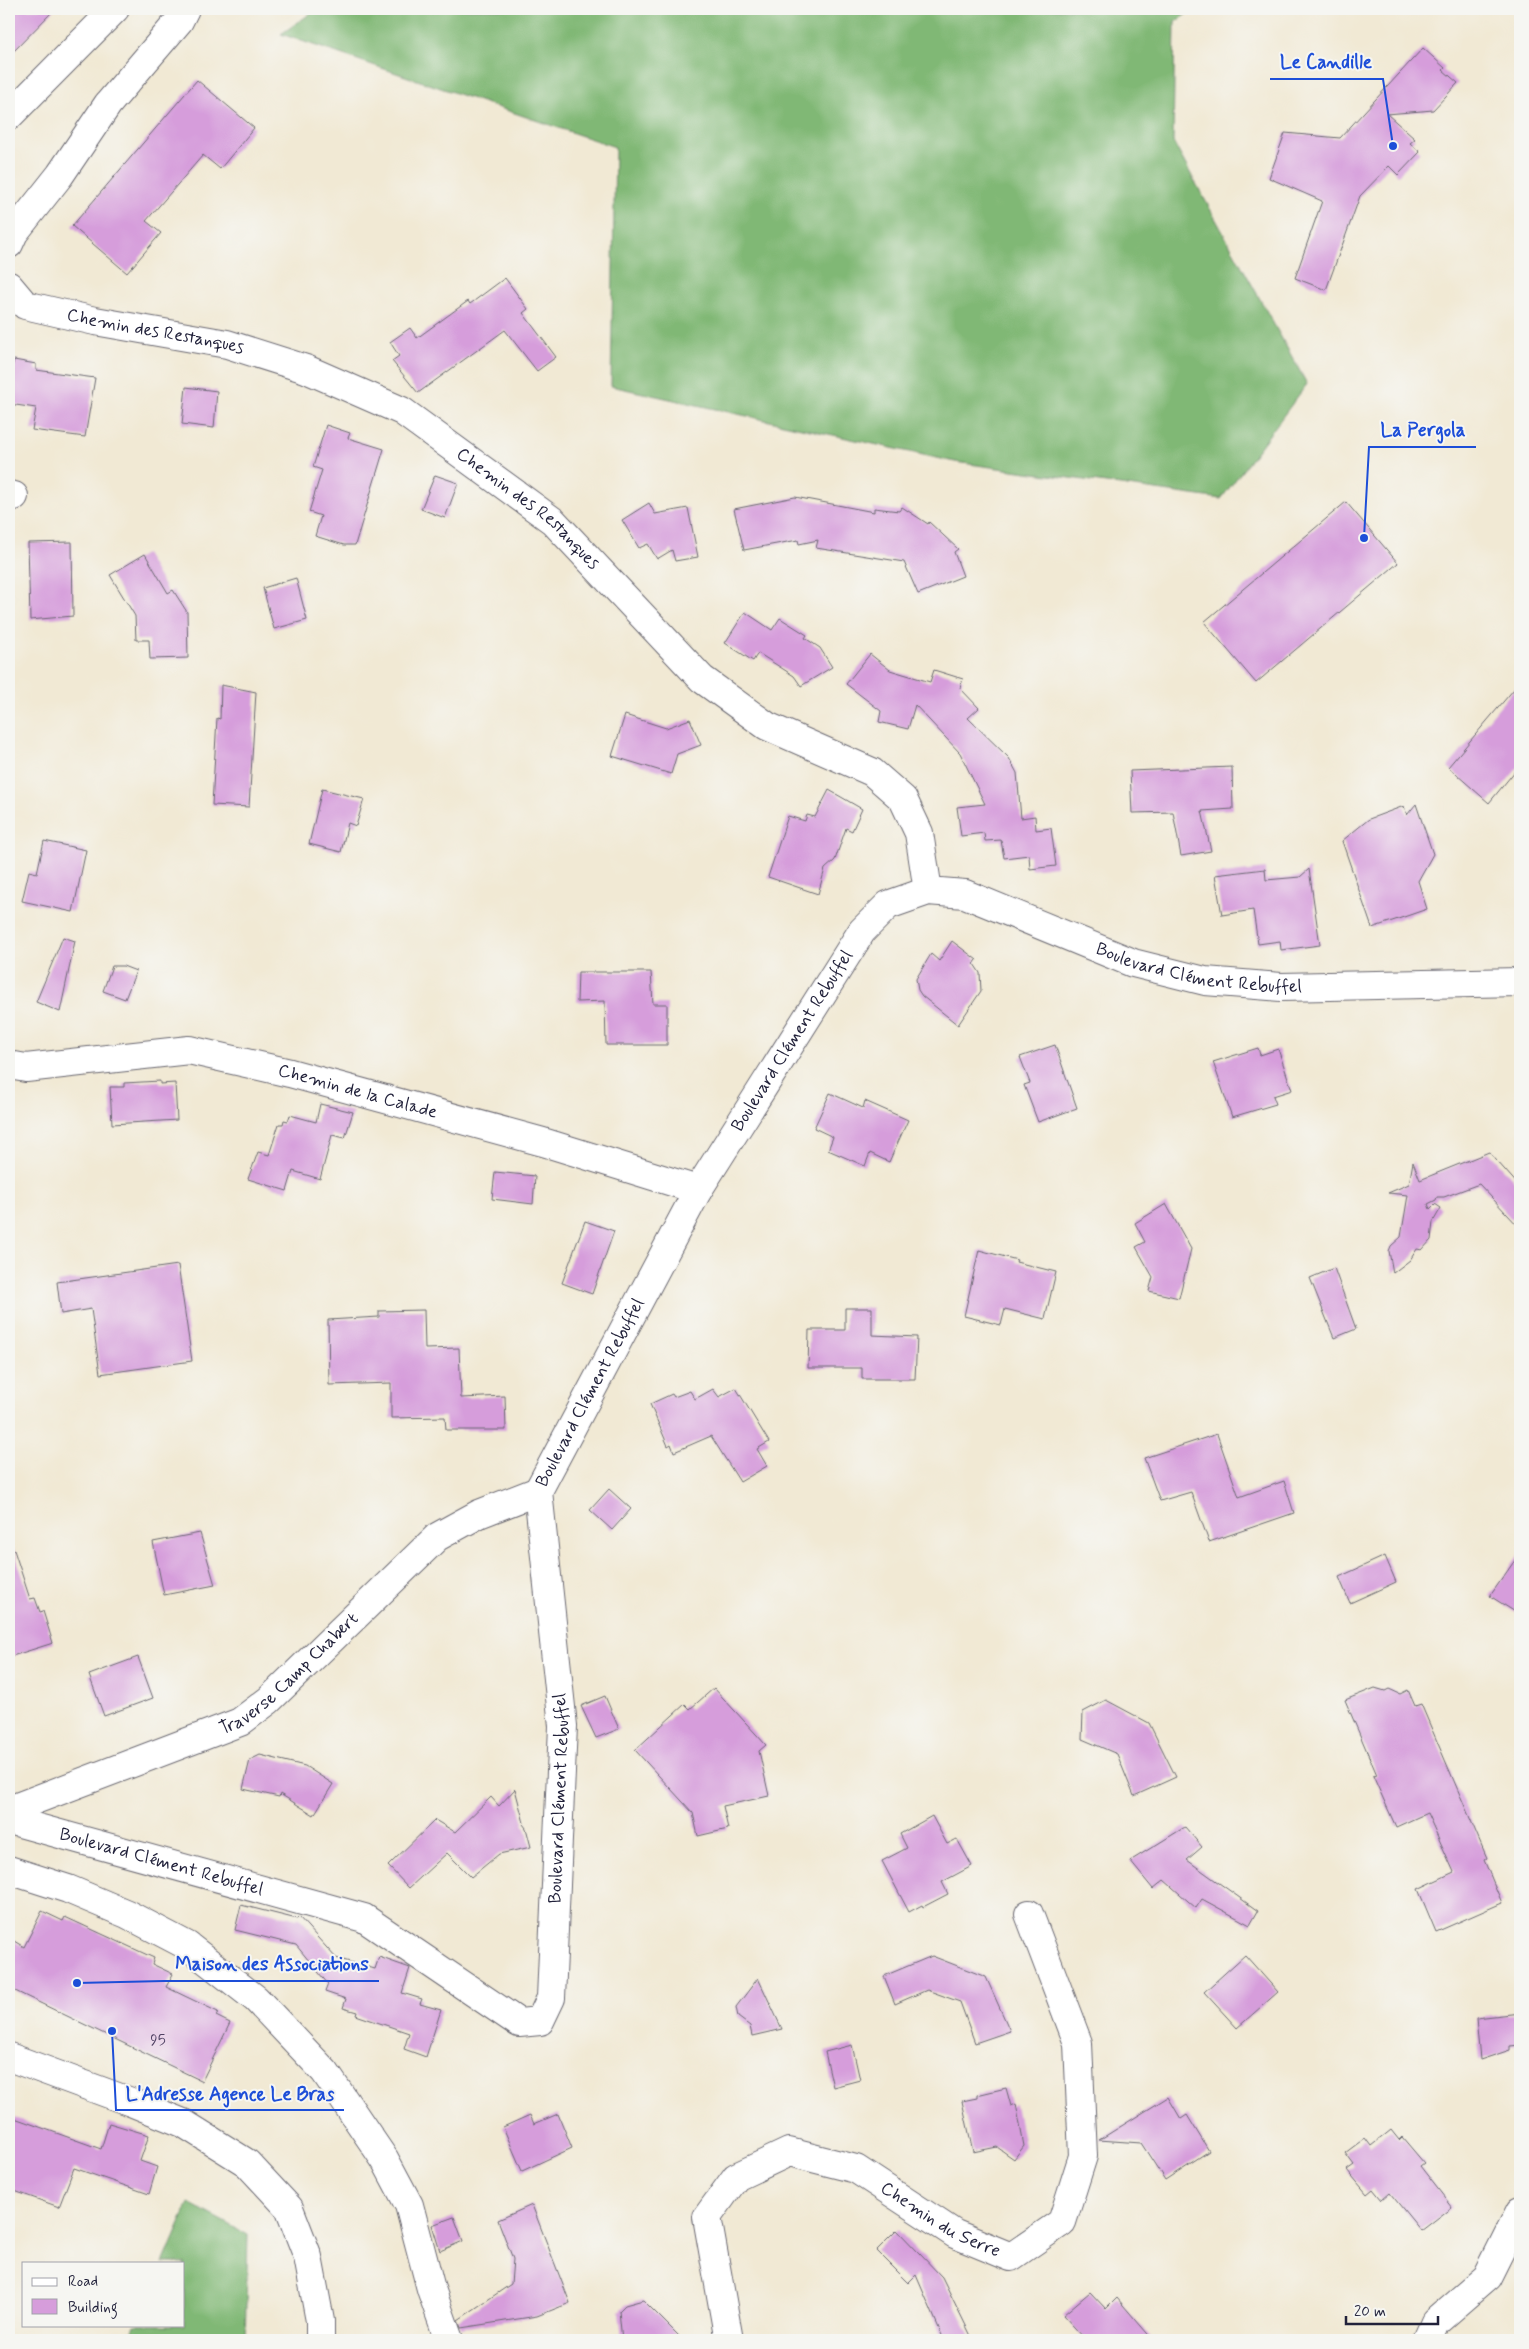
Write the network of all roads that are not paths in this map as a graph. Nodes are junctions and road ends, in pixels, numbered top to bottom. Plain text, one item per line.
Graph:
1 (115, 9) edge
2 (185, 9) edge
3 (9, 116) edge
4 (9, 244) edge
5 (9, 286) edge
6 (928, 891) junction
7 (1520, 982) edge
8 (9, 1065) edge
9 (698, 1190) junction
10 (538, 1491) junction
11 (9, 1810) edge
12 (9, 1820) edge
13 (9, 1870) edge
14 (1029, 1914) dead end
15 (9, 2058) edge
16 (1520, 2210) edge
17 (320, 2340) edge
18 (449, 2340) edge
19 (729, 2340) edge
20 (1427, 2340) edge

1 - 3 street
2 - 4 street
5 - 6 street, Chemin des Restanques
6 - 7 street, Boulevard Clément Rebuffel
6 - 9 street, Boulevard Clément Rebuffel
8 - 9 street, Chemin de la Calade
9 - 10 street, Boulevard Clément Rebuffel
10 - 11 street, Traverse Camp Chabert
10 - 12 street, Boulevard Clément Rebuffel
13 - 18 street
14 - 19 street, Chemin du Serre
15 - 17 street
16 - 20 street

